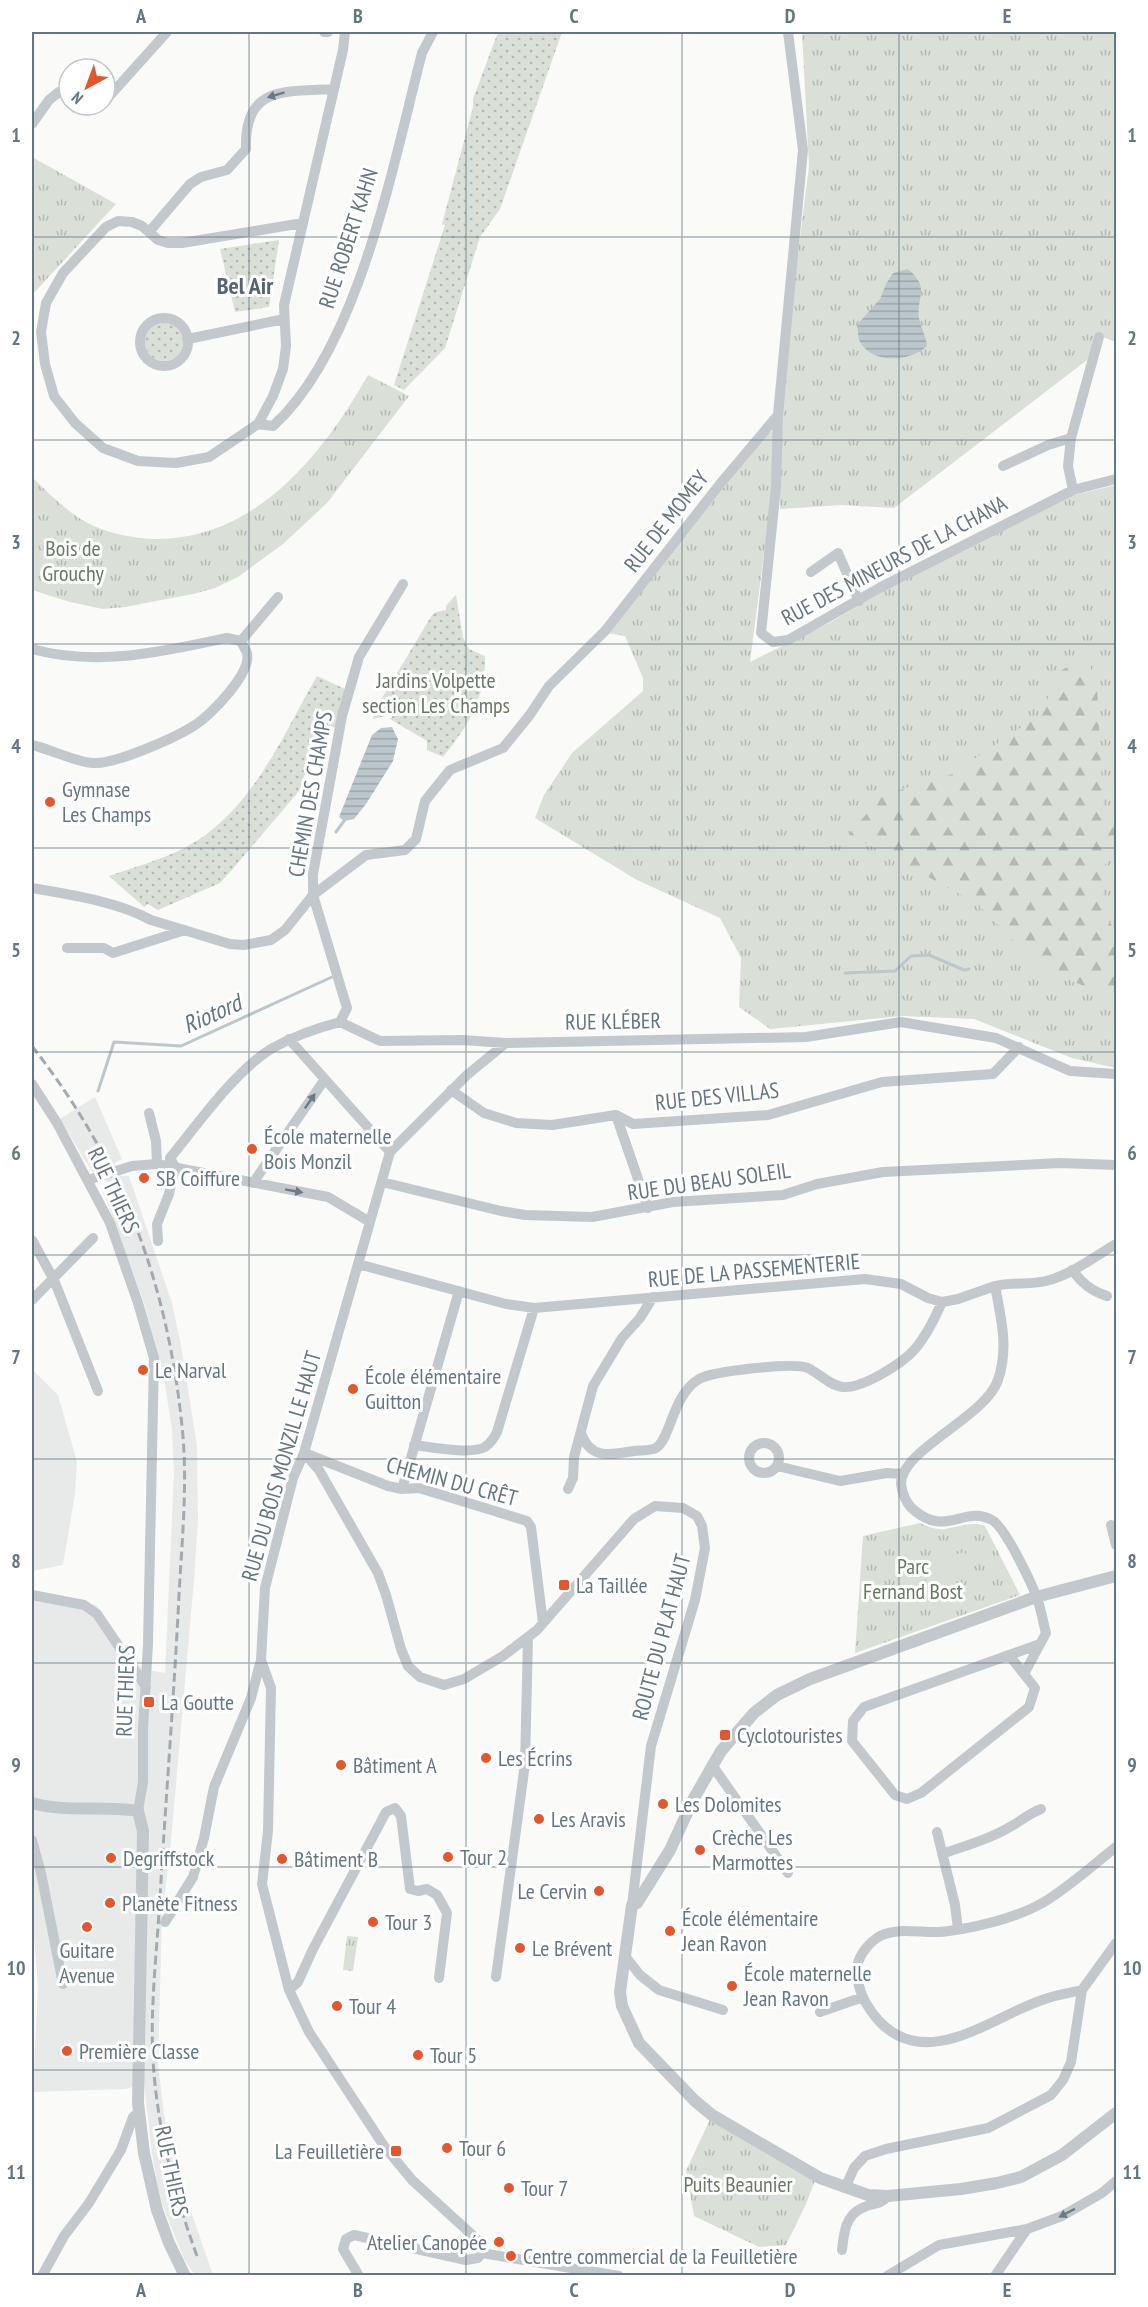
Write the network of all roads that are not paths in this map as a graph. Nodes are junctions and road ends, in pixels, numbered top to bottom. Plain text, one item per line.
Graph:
1 (167, 32) edge
2 (345, 32) edge
3 (433, 32) edge
4 (788, 32) edge
5 (117, 88) edge
6 (334, 89) junction
7 (57, 94) edge
8 (32, 124) edge
9 (303, 223) junction
10 (149, 232) junction
11 (284, 319) junction
12 (1099, 337) dead end
13 (188, 339) junction
14 (778, 415) junction
15 (258, 424) junction
16 (1071, 438) junction
17 (1003, 466) dead end
18 (1116, 478) edge
19 (1073, 490) junction
20 (811, 572) dead end
21 (404, 584) dead end
22 (278, 597) dead end
23 (859, 601) junction
24 (241, 641) junction
25 (32, 649) edge
26 (32, 745) edge
27 (32, 888) edge
28 (313, 895) junction
29 (185, 930) junction
30 (67, 948) dead end
31 (340, 1022) junction
32 (289, 1039) junction
33 (506, 1043) junction
34 (1019, 1047) junction
35 (1116, 1074) edge
36 (325, 1079) junction
37 (32, 1084) edge
38 (451, 1090) junction
39 (149, 1113) dead end
40 (616, 1115) junction
41 (390, 1152) junction
42 (157, 1164) junction
43 (1116, 1165) edge
44 (175, 1167) junction
45 (88, 1180) junction
46 (382, 1182) junction
47 (254, 1183) junction
48 (648, 1208) junction
49 (370, 1222) junction
50 (93, 1238) dead end
51 (32, 1240) edge
52 (158, 1241) dead end
53 (1116, 1244) edge
54 (358, 1264) junction
55 (1072, 1270) junction
56 (54, 1280) junction
57 (995, 1286) junction
58 (459, 1291) junction
59 (1107, 1296) dead end
60 (653, 1297) junction
61 (32, 1300) edge
62 (942, 1302) junction
63 (534, 1308) junction
64 (98, 1391) dead end
65 (581, 1433) junction
66 (414, 1445) junction
67 (304, 1453) junction
68 (777, 1466) dead end
69 (903, 1474) junction
70 (402, 1489) junction
71 (568, 1489) dead end
72 (1111, 1525) dead end
73 (1116, 1545) edge
74 (1116, 1576) edge
75 (32, 1595) edge
76 (1036, 1598) junction
77 (543, 1623) junction
78 (528, 1637) junction
79 (1040, 1644) junction
80 (1009, 1655) junction
81 (261, 1660) junction
82 (1024, 1674) junction
83 (146, 1687) junction
84 (712, 1765) junction
85 (32, 1803) edge
86 (1041, 1809) dead end
87 (138, 1811) junction
88 (937, 1832) dead end
89 (32, 1840) edge
90 (1116, 1847) edge
91 (942, 1854) junction
92 (788, 1873) dead end
93 (632, 1905) junction
94 (165, 1922) dead end
95 (958, 1929) junction
96 (1116, 1943) edge
97 (626, 1956) junction
98 (496, 1977) dead end
99 (439, 1978) dead end
100 (63, 1984) dead end
101 (289, 1990) junction
102 (1082, 1990) junction
103 (862, 1997) junction
104 (723, 2010) dead end
105 (820, 2012) dead end
106 (139, 2112) junction
107 (1116, 2113) edge
108 (1116, 2181) edge
109 (845, 2188) junction
110 (888, 2196) junction
111 (1028, 2229) junction
112 (842, 2250) dead end
113 (482, 2253) junction
114 (185, 2274) edge
115 (42, 2276) edge
116 (359, 2276) edge
117 (619, 2276) edge
118 (887, 2276) edge
119 (995, 2276) edge

1 - 5 street
2 - 6 street
3 - 15 street, RUE ROBERT KAHN
4 - 14 street
6 - 9 street
6 -> 10 street
7 - 8 street
9 - 10 street
9 - 11 street
10 - 15 street
11 - 13 street
11 - 15 street
12 - 16 street
13 - 13 street
14 - 23 street, RUE DES MINEURS DE LA CHANA
14 - 28 street, RUE DE MOMEY
16 - 17 street
16 - 19 street
18 - 19 street, RUE DES MINEURS DE LA CHANA
19 - 23 street, RUE DES MINEURS DE LA CHANA
20 - 23 street
21 - 28 street, CHEMIN DES CHAMPS
22 - 24 street
24 - 25 street
24 - 26 street
27 - 29 street, CHEMIN DES CHAMPS
28 - 29 street, CHEMIN DES CHAMPS
28 - 31 street
29 - 30 street
31 - 32 street
31 - 33 street, RUE KLÉBER
32 - 36 street
32 - 44 street
33 - 34 street, RUE KLÉBER
33 - 38 street
34 - 35 street, RUE KLÉBER
34 - 40 street, RUE DES VILLAS
36 - 41 street
47 -> 36 street
37 - 45 street, RUE THIERS
38 - 40 street, RUE DES VILLAS
38 - 41 street
39 - 42 street
40 - 48 street
41 - 46 street, RUE DU BOIS MONZIL LE HAUT
42 - 44 street
42 - 45 street
43 - 48 street, RUE DU BEAU SOLEIL
44 - 47 street
44 - 52 street
45 - 83 street, RUE THIERS
46 - 48 street, RUE DU BEAU SOLEIL
46 - 49 street, RUE DU BOIS MONZIL LE HAUT
47 -> 49 street
49 - 54 street, RUE DU BOIS MONZIL LE HAUT
50 - 56 street
51 - 56 street
53 - 55 street
54 - 58 street, RUE DE LA PASSEMENTERIE
54 - 67 street, RUE DU BOIS MONZIL LE HAUT
55 - 57 street
55 - 59 street
56 - 61 street
56 - 64 street
57 - 62 street
57 - 69 street
58 - 63 street, RUE DE LA PASSEMENTERIE
58 - 66 street
60 - 62 street, RUE DE LA PASSEMENTERIE
60 - 63 street, RUE DE LA PASSEMENTERIE
60 - 65 street
62 - 65 street
63 - 66 street
65 - 71 street
66 - 70 street
67 - 70 street, CHEMIN DU CRÊT
67 - 78 street, ROUTE DU PLAT HAUT
67 - 81 street, RUE DU BOIS MONZIL LE HAUT
68 - 69 street
69 - 76 street
70 - 77 street, CHEMIN DU CRÊT
72 - 73 street
74 - 76 street
75 - 83 street
76 - 79 street
76 - 84 street
77 - 78 street, ROUTE DU PLAT HAUT
77 - 93 street, ROUTE DU PLAT HAUT
78 - 98 street
79 - 80 street
79 - 82 street
80 - 82 street
80 - 82 street
81 - 94 street, RUE DU BOIS MONZIL LE HAUT
81 - 101 street
83 - 87 street, RUE THIERS
84 - 92 street
84 - 93 street
85 - 87 street
86 - 91 street
87 - 106 street, RUE THIERS
88 - 91 street
89 - 100 street
90 - 95 street
91 - 95 street
93 - 97 street
95 - 103 street
96 - 102 street
97 - 104 street
97 - 109 street
99 - 101 street
101 - 113 street
102 - 103 street
102 - 109 street
103 - 105 street
106 - 114 street, RUE THIERS
106 - 115 street
107 - 110 street
108 -> 111 street
109 - 110 street
110 - 112 street
111 - 118 street
111 - 119 street
113 - 116 street
113 - 117 street

